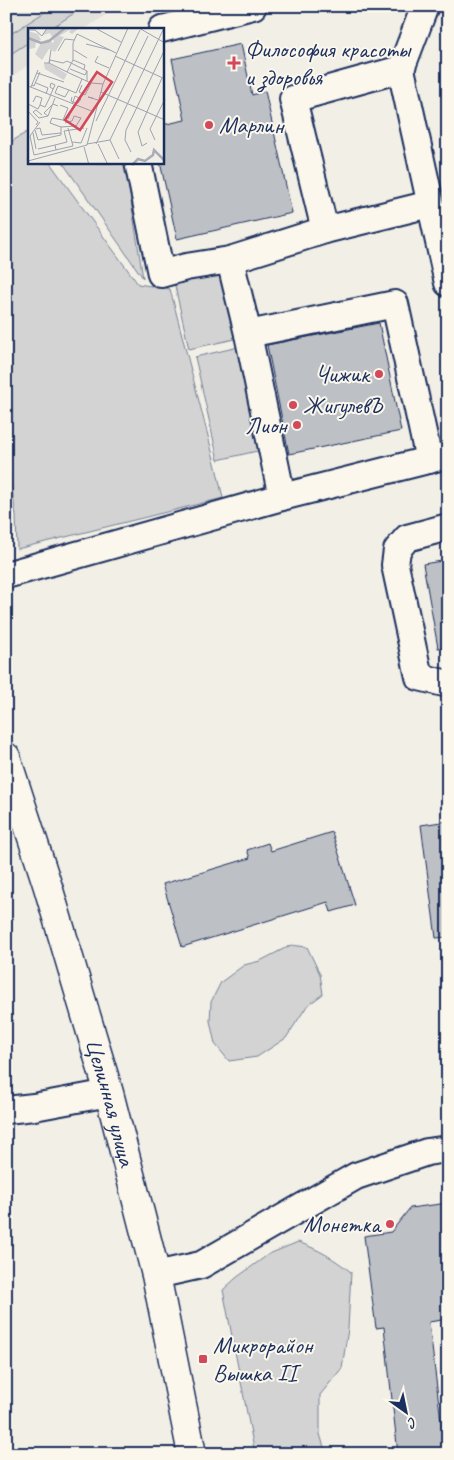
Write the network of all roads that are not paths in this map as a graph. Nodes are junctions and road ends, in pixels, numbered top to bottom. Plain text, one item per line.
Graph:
1 (187, 6) edge
2 (253, 6) edge
3 (425, 6) edge
4 (155, 28) edge
5 (164, 28) edge
6 (401, 70) junction
7 (138, 164) edge
8 (430, 204) junction
9 (325, 230) junction
10 (230, 260) junction
11 (448, 283) edge
12 (248, 334) junction
13 (438, 458) edge
14 (282, 497) junction
15 (448, 527) edge
16 (6, 575) edge
17 (448, 684) edge
18 (6, 758) edge
19 (110, 1093) junction
20 (6, 1110) edge
21 (448, 1149) edge
22 (156, 1275) junction
23 (192, 1454) edge

1 - 4 street
2 - 5 street
3 - 6 street
6 - 8 street
6 - 9 street
7 - 10 street
8 - 9 street
8 - 11 street
9 - 10 street
10 - 12 street
12 - 13 street
12 - 14 street
13 - 14 street
14 - 16 street
15 - 17 street
18 - 19 main road, Целинная улица
19 - 20 street
19 - 22 main road, Целинная улица
21 - 22 street
22 - 23 main road, Целинная улица

